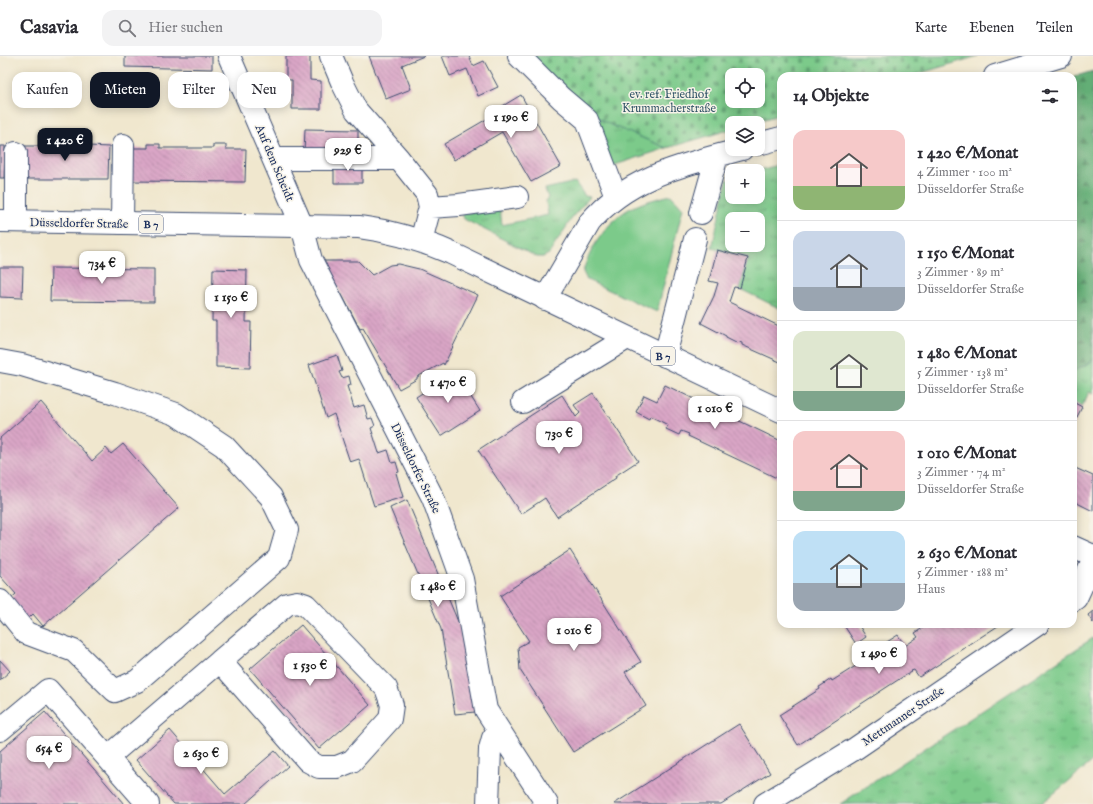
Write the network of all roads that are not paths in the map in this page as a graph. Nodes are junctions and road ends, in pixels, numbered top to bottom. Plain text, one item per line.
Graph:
1 (229, 56) edge
2 (331, 56) edge
3 (519, 56) edge
4 (1061, 56) edge
5 (1008, 72) edge
6 (777, 139) edge
7 (765, 142) edge
8 (123, 145) dead end
9 (16, 153) dead end
10 (725, 154) edge
11 (716, 156) junction
12 (274, 159) junction
13 (399, 159) junction
14 (517, 197) dead end
15 (616, 197) junction
16 (430, 207) junction
17 (701, 213) dead end
18 (8, 221) edge
19 (122, 223) junction
20 (302, 226) junction
21 (694, 239) dead end
22 (421, 241) junction
23 (545, 299) junction
24 (627, 338) junction
25 (665, 356) junction
26 (0, 361) edge
27 (523, 402) dead end
28 (777, 409) edge
29 (1077, 549) edge
30 (1093, 556) edge
31 (1093, 561) edge
32 (1077, 596) edge
33 (0, 601) edge
34 (1032, 628) edge
35 (220, 661) junction
36 (0, 730) edge
37 (499, 730) junction
38 (108, 757) junction
39 (148, 804) edge
40 (488, 804) edge
41 (546, 804) edge
42 (765, 804) edge

1 - 12 street, Auf dem Scheidt
2 - 13 street
3 - 15 street
4 - 5 street
6 - 7 street
8 - 19 street
9 - 18 street
10 - 11 street
11 - 15 street
11 - 17 street
12 - 13 street
12 - 20 street, Auf dem Scheidt
13 - 16 street
14 - 16 street
15 - 23 street
16 - 22 street
18 - 19 street, Düsseldorfer Straße / B 7
19 - 20 street, Düsseldorfer Straße / B 7
20 - 22 street, Düsseldorfer Straße / B 7
20 - 37 street, Düsseldorfer Straße
21 - 25 street
22 - 23 street, Düsseldorfer Straße / B 7
23 - 24 street, Düsseldorfer Straße / B 7
24 - 25 street, Düsseldorfer Straße / B 7
24 - 27 street
25 - 28 street, Düsseldorfer Straße / B 7
26 - 33 street
29 - 30 street
31 - 32 street
34 - 42 street, Mettmanner Straße
35 - 35 street
35 - 38 street
36 - 38 street
37 - 40 street
37 - 41 street, Düsseldorfer Straße
38 - 39 street

